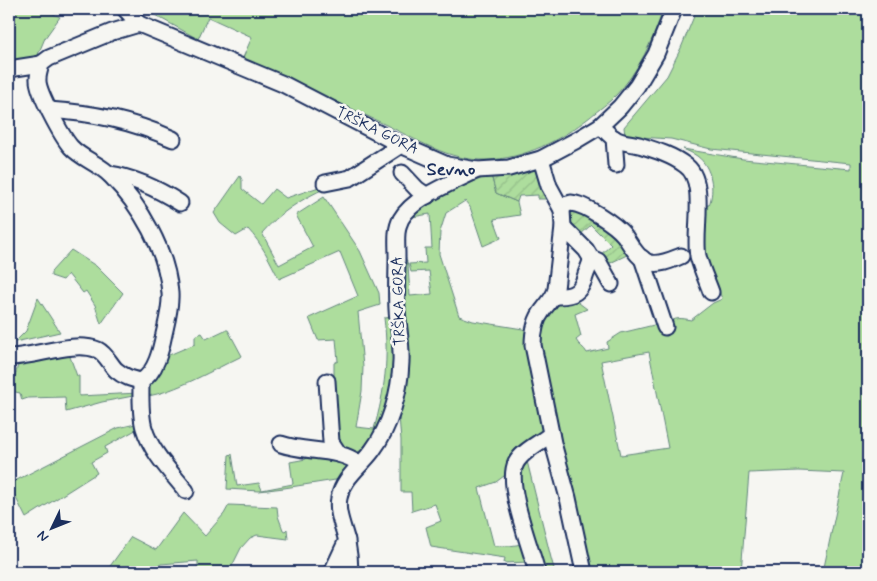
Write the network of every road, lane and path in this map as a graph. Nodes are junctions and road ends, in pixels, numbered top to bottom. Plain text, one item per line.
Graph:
1 (125, 9) edge
2 (674, 9) edge
3 (139, 24) junction
4 (41, 64) junction
5 (9, 69) edge
6 (49, 110) junction
7 (600, 126) junction
8 (614, 138) junction
9 (173, 139) dead end
10 (401, 145) junction
11 (541, 159) junction
12 (616, 165) dead end
13 (478, 170) junction
14 (402, 173) dead end
15 (109, 174) junction
16 (325, 183) dead end
17 (428, 196) junction
18 (180, 203) dead end
19 (562, 210) junction
20 (562, 227) junction
21 (681, 256) dead end
22 (591, 258) junction
23 (642, 258) junction
24 (611, 284) dead end
25 (711, 292) dead end
26 (555, 296) junction
27 (665, 327) dead end
28 (9, 357) edge
29 (141, 381) junction
30 (328, 381) dead end
31 (551, 434) junction
32 (281, 444) dead end
33 (340, 454) junction
34 (360, 464) junction
35 (186, 491) dead end
36 (347, 540) junction
37 (332, 572) edge
38 (350, 572) edge
39 (537, 572) edge
40 (584, 572) edge

1 - 3 street, TRŠKA GORA
2 - 7 street, TRŠKA GORA
3 - 4 street
3 - 10 street, TRŠKA GORA
4 - 5 street
4 - 6 street
6 - 9 street
6 - 15 street
7 - 8 street
7 - 11 street, TRŠKA GORA
8 - 12 street
8 - 25 street
10 - 13 street, TRŠKA GORA
10 - 16 street
11 - 13 street, TRŠKA GORA
11 - 19 street
13 - 17 street, TRŠKA GORA
14 - 17 street
15 - 18 street
15 - 29 street
17 - 34 street, TRŠKA GORA
19 - 20 street
19 - 23 street
20 - 22 street
20 - 26 street
21 - 23 street
22 - 24 street
22 - 26 street
23 - 27 street
26 - 31 street
28 - 29 street
29 - 35 street
30 - 33 street
31 - 39 street
31 - 40 street
32 - 33 street
33 - 34 street
34 - 36 street, TRŠKA GORA
36 - 37 street
36 - 38 street, TRŠKA GORA

